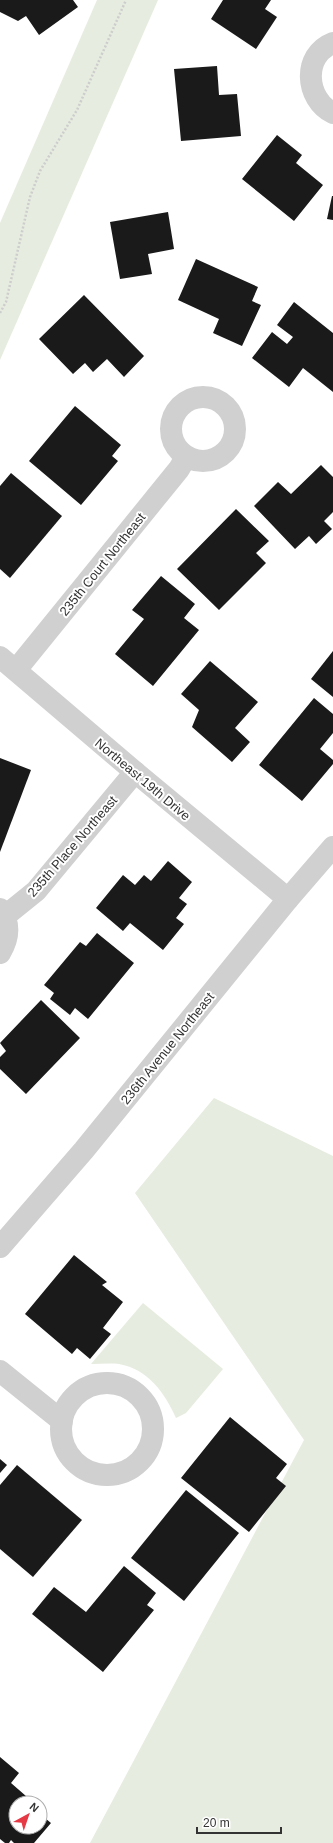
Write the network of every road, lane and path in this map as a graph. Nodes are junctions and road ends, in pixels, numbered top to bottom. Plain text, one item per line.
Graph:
1 (126, 0) edge
2 (333, 43) edge
3 (333, 113) edge
4 (0, 313) edge
5 (186, 457) dead end
6 (8, 663) edge
7 (135, 772) junction
8 (333, 847) edge
9 (288, 899) junction
10 (2, 913) edge
11 (0, 953) edge
12 (0, 1247) edge
13 (0, 1370) edge
14 (62, 1421) junction

1 - 4 path
2 - 3 street
5 - 6 street, 235th Court Northeast
6 - 7 street, Northeast 19th Drive
7 - 9 street, Northeast 19th Drive
7 - 10 street, 235th Place Northeast
8 - 9 street, 236th Avenue Northeast
9 - 12 street, 236th Avenue Northeast
10 - 11 street, 235th Place Northeast
13 - 14 street
14 - 14 street

